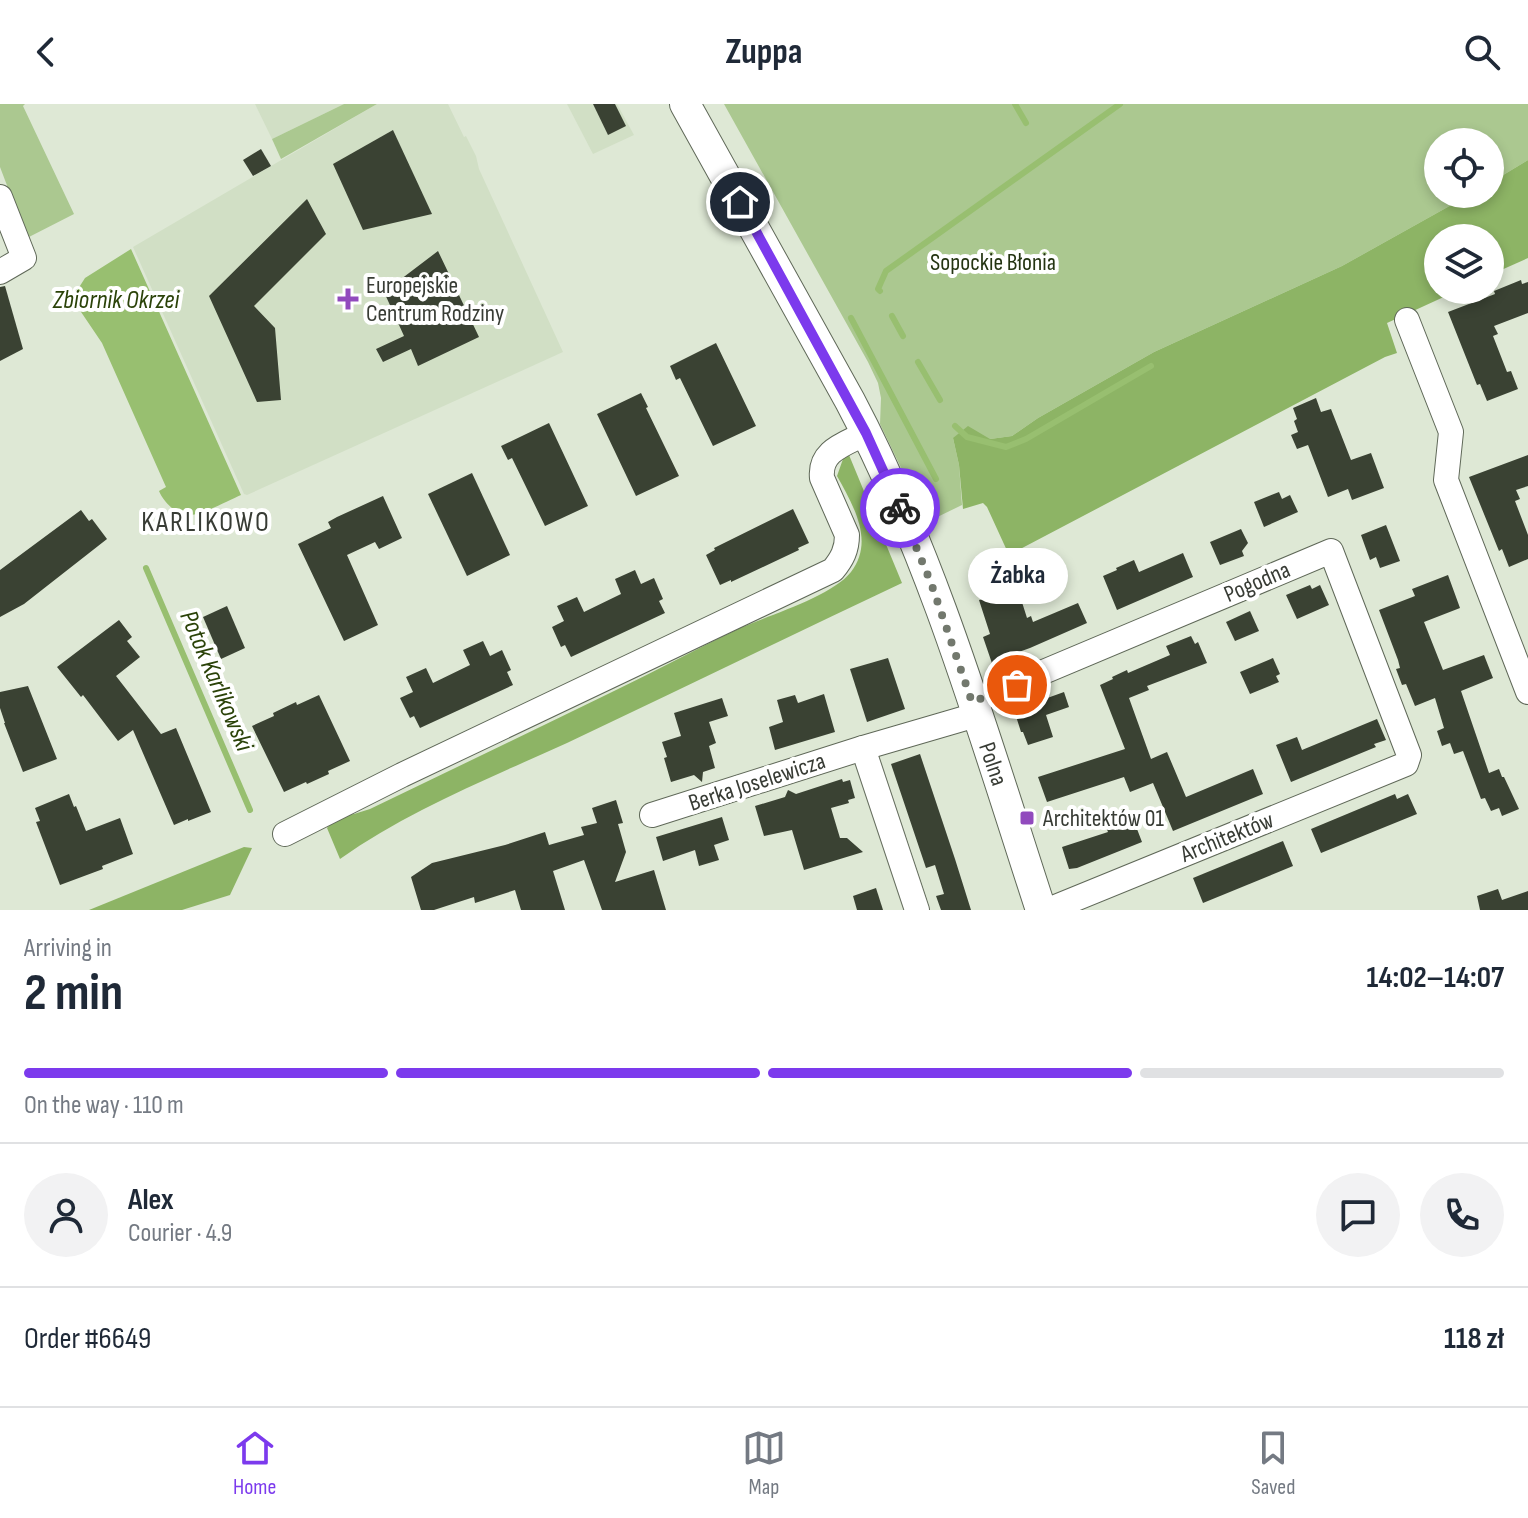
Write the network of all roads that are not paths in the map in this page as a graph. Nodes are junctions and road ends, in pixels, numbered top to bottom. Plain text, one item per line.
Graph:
1 (685, 104) edge
2 (0, 197) edge
3 (0, 272) edge
4 (1407, 320) dead end
5 (866, 433) junction
6 (1528, 692) edge
7 (974, 709) junction
8 (863, 748) junction
9 (1406, 764) joint
10 (652, 815) dead end
11 (285, 834) dead end
12 (917, 910) edge
13 (1041, 910) edge
14 (1048, 910) edge

1 - 5 street, Polna
2 - 3 street
4 - 6 street
5 - 7 street, Polna
5 - 11 street
7 - 8 street, Berka Joselewicza
7 - 9 street, Pogodna
7 - 13 street, Polna
8 - 10 street, Berka Joselewicza
8 - 12 street
9 - 14 street, Architektów

